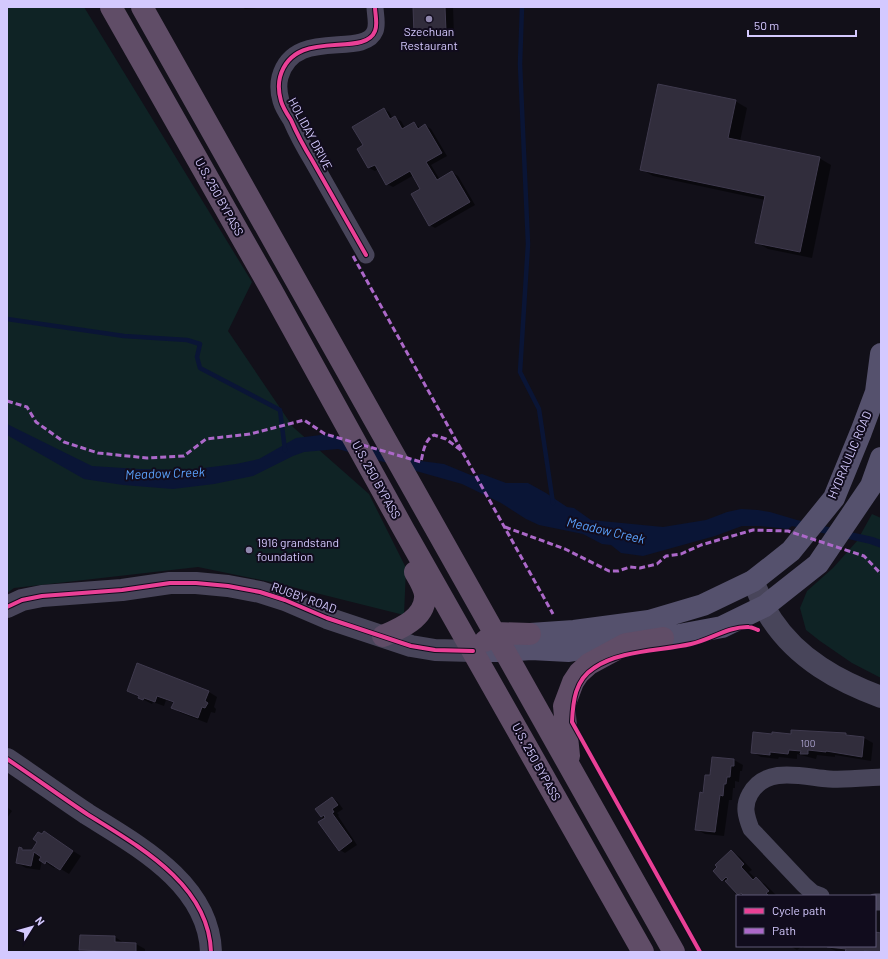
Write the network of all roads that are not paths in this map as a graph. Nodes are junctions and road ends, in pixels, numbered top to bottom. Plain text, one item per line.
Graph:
1 (99, 7) edge
2 (111, 7) edge
3 (142, 7) edge
4 (156, 7) edge
5 (375, 7) edge
6 (134, 47) junction
7 (205, 118) junction
8 (366, 255) dead end
9 (881, 354) edge
10 (881, 458) edge
11 (404, 530) junction
12 (754, 581) junction
13 (765, 606) junction
14 (7, 607) edge
15 (530, 634) joint
16 (383, 636) junction
17 (663, 638) junction
18 (500, 642) junction
19 (473, 651) junction
20 (881, 697) edge
21 (7, 759) edge
22 (571, 767) junction
23 (881, 777) edge
24 (818, 895) edge
25 (211, 952) edge
26 (643, 952) edge
27 (674, 952) edge

1 - 6 highway
2 - 6 highway, U.S. 250 BYPASS
3 - 7 highway
4 - 7 highway
5 - 8 street, HOLIDAY DRIVE
6 - 11 highway, U.S. 250 BYPASS
7 - 18 highway
9 - 12 main road, HYDRAULIC ROAD
10 - 13 main road
11 - 16 highway
11 - 19 highway, U.S. 250 BYPASS
12 - 13 street
12 - 15 main road, HYDRAULIC ROAD
13 - 17 main road
13 - 20 street
14 - 16 street, RUGBY ROAD
15 - 18 highway
16 - 19 street, RUGBY ROAD
17 - 18 main road
17 - 22 highway
18 - 19 highway
18 - 22 highway
19 - 26 highway, U.S. 250 BYPASS
21 - 25 street
22 - 27 highway
23 - 24 street

